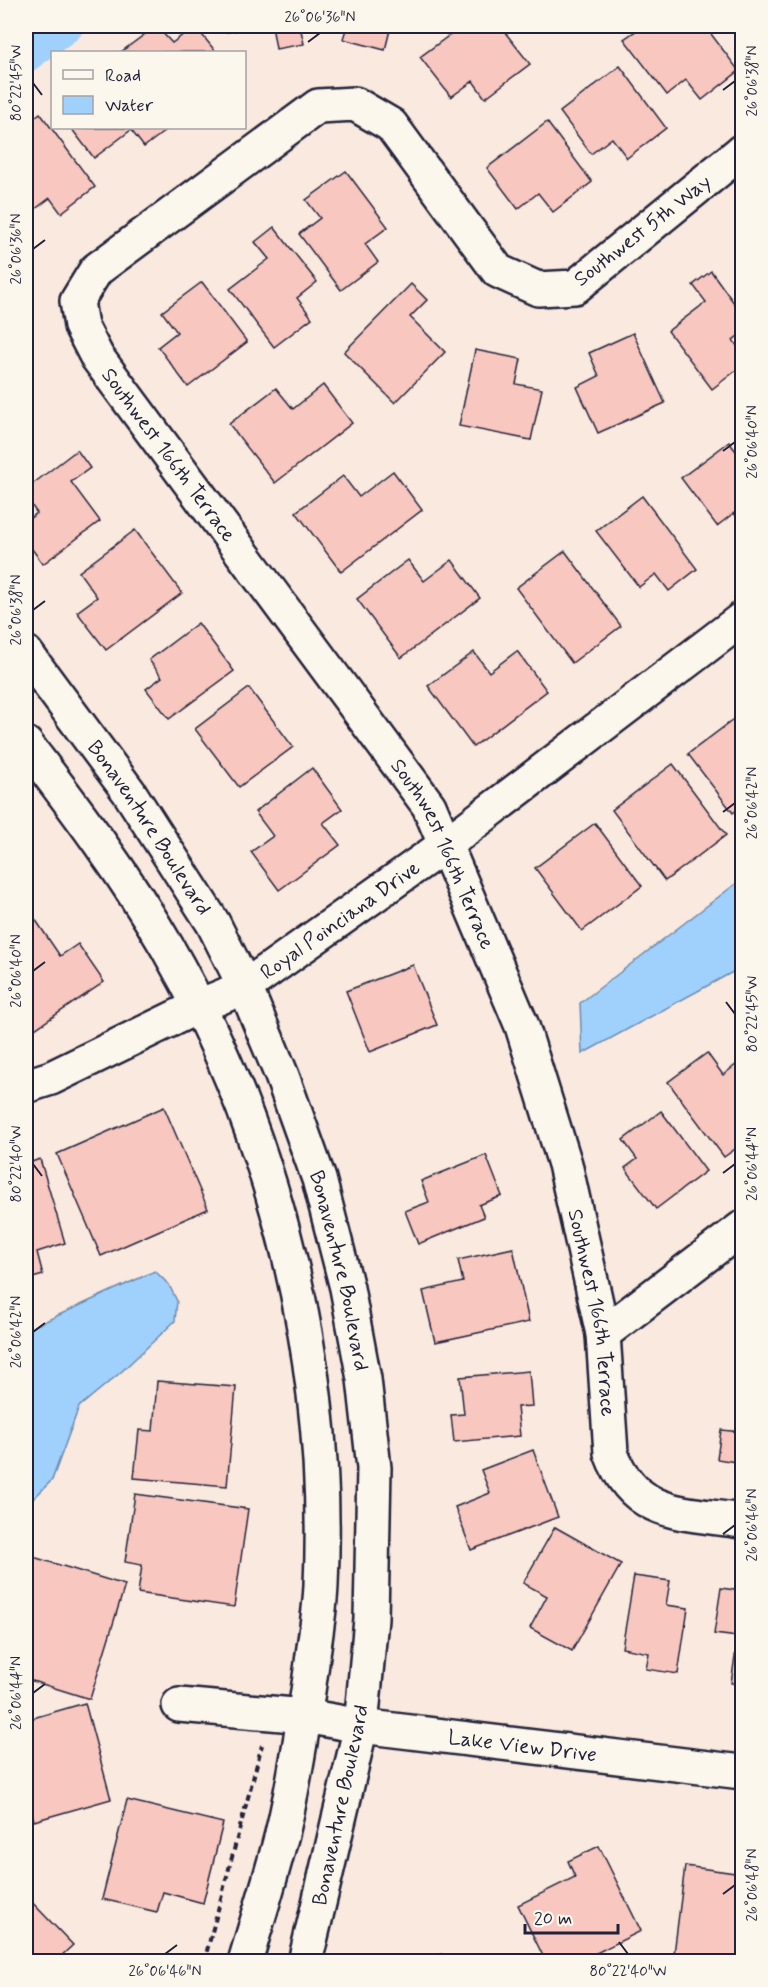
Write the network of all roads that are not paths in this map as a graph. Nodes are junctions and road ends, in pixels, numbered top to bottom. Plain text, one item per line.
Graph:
1 (742, 151) edge
2 (76, 301) joint
3 (742, 619) edge
4 (26, 653) edge
5 (26, 744) edge
6 (445, 844) junction
7 (245, 987) junction
8 (199, 1006) junction
9 (26, 1086) edge
10 (742, 1228) edge
11 (603, 1334) junction
12 (742, 1521) edge
13 (179, 1705) dead end
14 (305, 1716) junction
15 (361, 1726) junction
16 (742, 1772) edge
17 (245, 1962) edge
18 (305, 1962) edge

1 - 2 street, Southwest 5th Way
2 - 6 street, Southwest 166th Terrace
3 - 6 street, Royal Poinciana Drive
4 - 7 street, Bonaventure Boulevard
5 - 8 street, Bonaventure Boulevard
6 - 7 street, Royal Poinciana Drive
6 - 11 street, Southwest 166th Terrace
7 - 8 street, Royal Poinciana Drive
7 - 15 street, Bonaventure Boulevard
8 - 9 street, Royal Poinciana Drive
8 - 14 street, Bonaventure Boulevard
10 - 11 street
11 - 12 street, Southwest 166th Terrace
13 - 14 street
14 - 15 street, Lake View Drive
14 - 17 street, Bonaventure Boulevard
15 - 16 street, Lake View Drive
15 - 18 street, Bonaventure Boulevard

